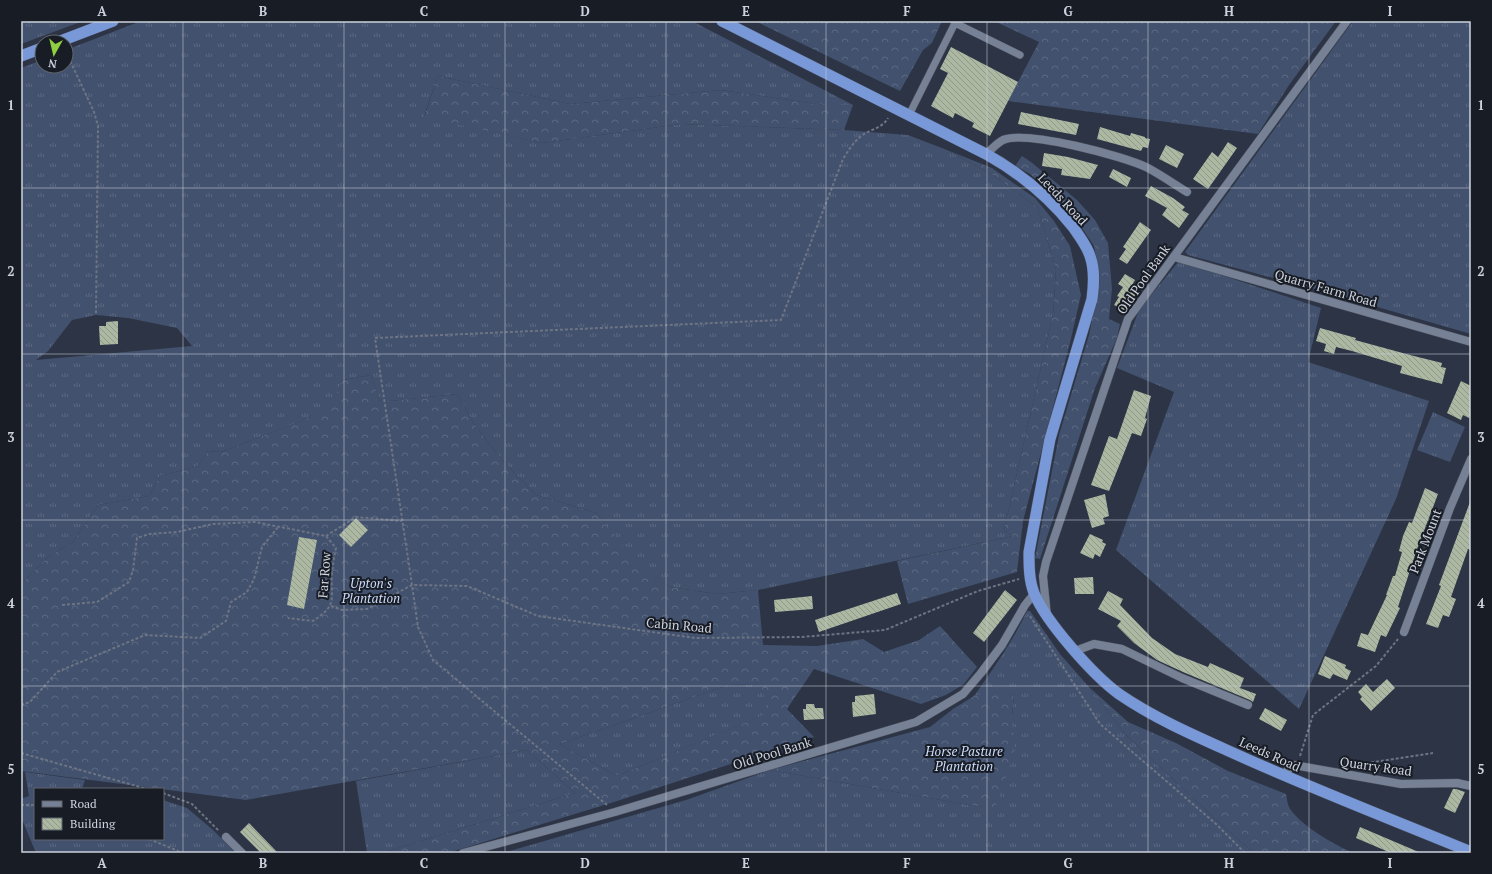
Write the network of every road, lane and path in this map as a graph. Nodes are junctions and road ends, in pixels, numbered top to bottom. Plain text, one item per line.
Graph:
1 (112, 21) edge
2 (722, 21) edge
3 (1347, 21) edge
4 (956, 22) edge
5 (74, 36) edge
6 (34, 51) edge
7 (1020, 55) dead end
8 (21, 56) edge
9 (74, 69) edge
10 (894, 107) junction
11 (909, 115) junction
12 (986, 154) junction
13 (1187, 192) dead end
14 (1174, 257) junction
15 (96, 315) dead end
16 (1471, 342) edge
17 (1471, 459) edge
18 (402, 520) junction
19 (278, 527) junction
20 (326, 536) junction
21 (1030, 577) junction
22 (412, 585) junction
23 (1034, 594) junction
24 (62, 605) dead end
25 (1025, 605) junction
26 (331, 606) junction
27 (1047, 616) junction
28 (288, 618) dead end
29 (1404, 632) joint
30 (1075, 651) junction
31 (21, 705) edge
32 (1248, 705) dead end
33 (21, 753) edge
34 (1433, 753) dead end
35 (1299, 759) dead end
36 (1345, 763) dead end
37 (1282, 775) junction
38 (1471, 786) edge
39 (144, 788) edge
40 (164, 793) edge
41 (21, 805) edge
42 (34, 805) edge
43 (615, 812) junction
44 (226, 837) joint
45 (151, 840) edge
46 (1471, 852) edge
47 (183, 853) edge
48 (242, 853) edge
49 (463, 853) edge
50 (1245, 853) edge

1 - 5 highway
2 - 10 highway, Leeds Road
3 - 14 street, Old Pool Bank
4 - 7 lane
4 - 11 lane
6 - 8 highway
9 - 15 path
10 - 11 highway, Leeds Road
10 - 18 path
11 - 12 highway, Leeds Road
12 - 13 street
12 - 21 highway, Leeds Road
14 - 16 street, Quarry Farm Road
14 - 27 street, Old Pool Bank
17 - 29 street, Park Mount
18 - 20 path
18 - 22 path
19 - 20 path, Far Row
19 - 24 path, Far Row
19 - 31 path
20 - 26 path, Far Row
21 - 22 path, Cabin Road
21 - 23 highway, Leeds Road
22 - 26 path, Cabin Road
22 - 43 path
23 - 25 street, Old Pool Bank
23 - 27 highway, Leeds Road
25 - 43 street, Old Pool Bank
25 - 50 path
26 - 28 path, Far Row
27 - 30 highway, Leeds Road
29 - 35 path
30 - 32 street
30 - 37 highway, Leeds Road
33 - 39 path
34 - 36 path
37 - 38 street, Quarry Road
37 - 46 highway, Leeds Road
40 - 44 path
41 - 42 path
43 - 49 street, Old Pool Bank
44 - 48 street
45 - 47 path

